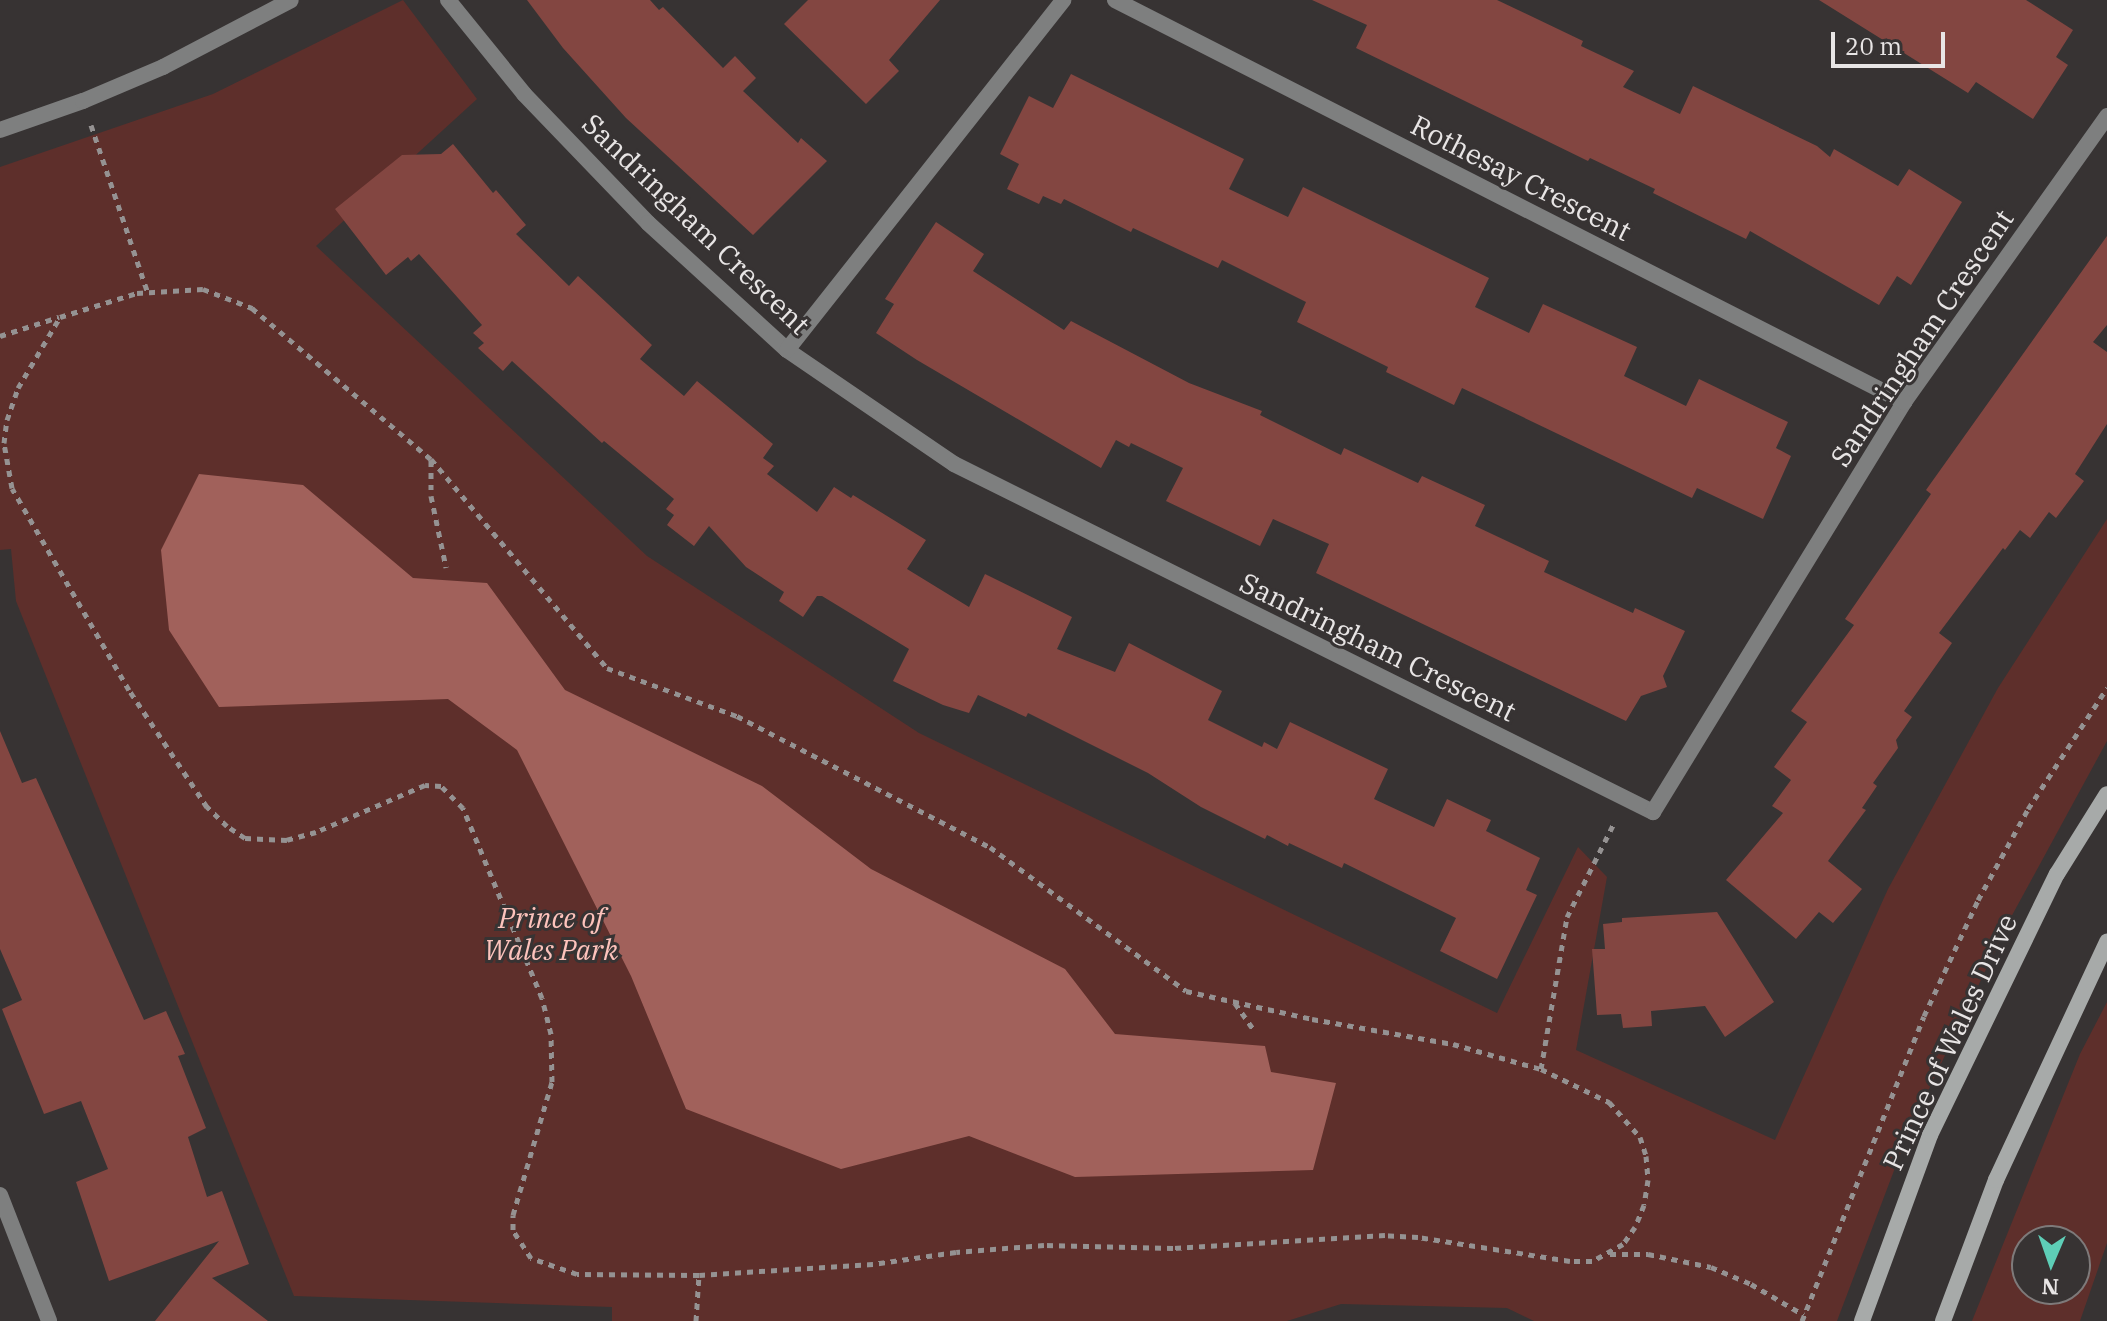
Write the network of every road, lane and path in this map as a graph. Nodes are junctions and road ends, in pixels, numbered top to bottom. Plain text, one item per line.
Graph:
1 (291, 0) edge
2 (448, 0) edge
3 (1063, 0) edge
4 (1115, 0) edge
5 (83, 101) junction
6 (2107, 116) edge
7 (0, 130) edge
8 (148, 293) junction
9 (60, 317) junction
10 (0, 336) edge
11 (787, 350) junction
12 (1904, 402) junction
13 (431, 459) junction
14 (446, 567) dead end
15 (2107, 688) edge
16 (2107, 794) edge
17 (1626, 799) junction
18 (2107, 942) edge
19 (1235, 1002) junction
20 (1253, 1029) dead end
21 (1541, 1069) junction
22 (0, 1195) edge
23 (1609, 1254) junction
24 (699, 1275) junction
25 (1803, 1318) edge
26 (49, 1321) edge
27 (696, 1321) edge
28 (1862, 1321) edge
29 (1943, 1321) edge

1 - 5 street
2 - 11 street, Sandringham Crescent
3 - 11 street
4 - 12 street, Rothesay Crescent
5 - 7 street
5 - 8 path
6 - 12 street, Sandringham Crescent
8 - 9 path
8 - 13 path
9 - 10 path
9 - 24 path
11 - 17 street, Sandringham Crescent
12 - 17 street, Sandringham Crescent
13 - 14 path
13 - 19 path
15 - 25 path
16 - 28 main road, Prince of Wales Drive
17 - 21 path
18 - 29 main road
19 - 20 path
19 - 21 path
21 - 23 path
22 - 26 street
23 - 24 path
23 - 25 path
24 - 27 path

